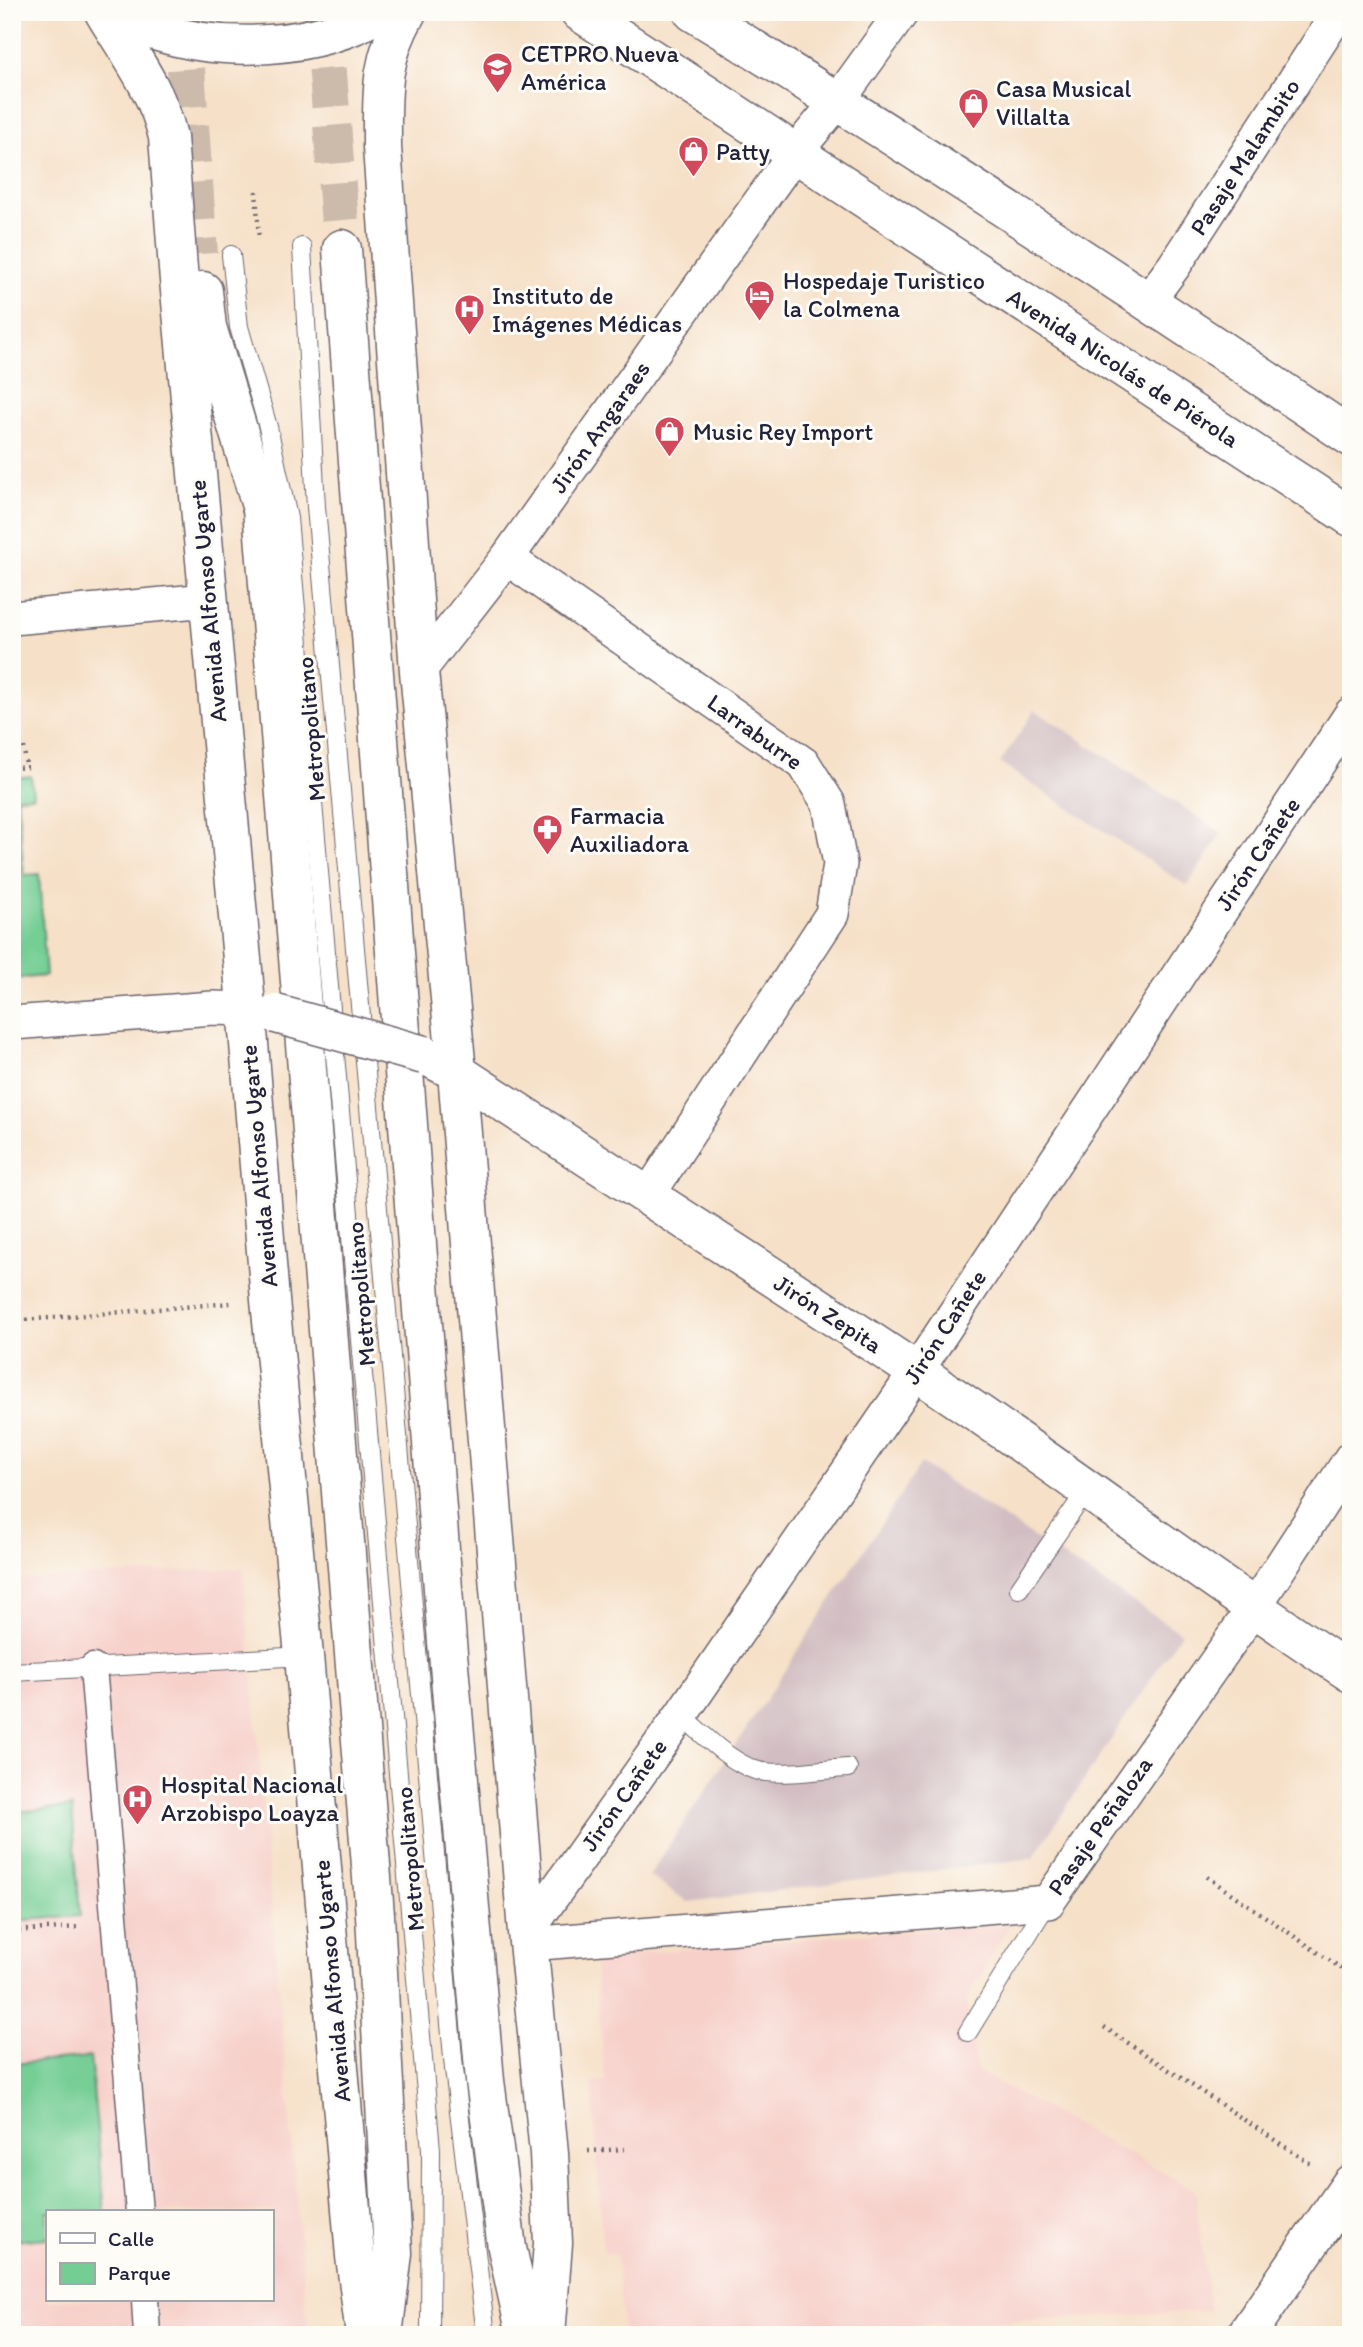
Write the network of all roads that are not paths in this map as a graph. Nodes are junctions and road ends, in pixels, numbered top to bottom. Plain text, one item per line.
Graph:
1 (104, 12) edge
2 (110, 12) edge
3 (380, 12) edge
4 (407, 12) edge
5 (579, 12) edge
6 (693, 12) edge
7 (902, 12) edge
8 (1339, 12) edge
9 (838, 101) junction
10 (793, 154) junction
11 (302, 247) dead end
12 (342, 250) tunnel mouth
13 (215, 254) joint
14 (1148, 301) junction
15 (1351, 437) edge
16 (1351, 517) edge
17 (508, 558) junction
18 (208, 600) junction
19 (12, 618) edge
20 (419, 671) junction
21 (1351, 714) edge
22 (261, 1012) junction
23 (12, 1023) edge
24 (441, 1063) junction
25 (647, 1197) junction
26 (916, 1372) junction
27 (1351, 1458) edge
28 (1087, 1490) junction
29 (1020, 1589) dead end
30 (1253, 1609) junction
31 (304, 1657) junction
32 (93, 1667) junction
33 (12, 1672) edge
34 (1351, 1673) edge
35 (681, 1715) junction
36 (848, 1768) dead end
37 (1048, 1902) junction
38 (527, 1938) junction
39 (968, 2032) dead end
40 (1349, 2187) edge
41 (139, 2210) edge
42 (145, 2302) edge
43 (147, 2335) edge
44 (365, 2335) edge
45 (383, 2335) edge
46 (430, 2335) edge
47 (486, 2335) edge
48 (526, 2335) edge
49 (546, 2335) edge
50 (1246, 2335) edge

1 - 18 main road, Avenida Alfonso Ugarte
2 - 3 main road
4 - 20 main road
5 - 10 main road, Avenida Nicolás de Piérola
6 - 9 main road
7 - 9 street, Jirón Angaraes
8 - 14 street, Pasaje Malambito
9 - 10 street, Jirón Angaraes
9 - 14 main road
10 - 16 main road, Avenida Nicolás de Piérola
10 - 17 street, Jirón Angaraes
11 - 47 lane, Metropolitano
12 - 48 main road
13 - 45 main road, Avenida Alfonso Ugarte
13 - 46 lane, Metropolitano
14 - 15 main road
17 - 20 street, Jirón Angaraes
17 - 25 street, Larraburre
18 - 19 street
18 - 22 main road, Avenida Alfonso Ugarte
20 - 24 main road
21 - 26 street, Jirón Cañete
22 - 23 street
22 - 24 main road, Jirón Zepita, bridge
22 - 31 main road, Avenida Alfonso Ugarte
24 - 25 main road, Jirón Zepita
24 - 38 main road
25 - 26 main road, Jirón Zepita
26 - 28 main road, Jirón Zepita
26 - 35 street, Jirón Cañete
27 - 30 street, Pasaje Peñaloza
28 - 29 lane
28 - 30 main road, Jirón Zepita
30 - 34 main road, Jirón Zepita
30 - 37 street, Pasaje Peñaloza
31 - 32 lane
31 - 44 main road, Avenida Alfonso Ugarte
32 - 33 lane
32 - 41 street
35 - 36 lane
35 - 38 street, Jirón Cañete
37 - 38 street, Pasaje Peñaloza
37 - 39 lane
38 - 49 main road
40 - 50 main road
42 - 43 street

